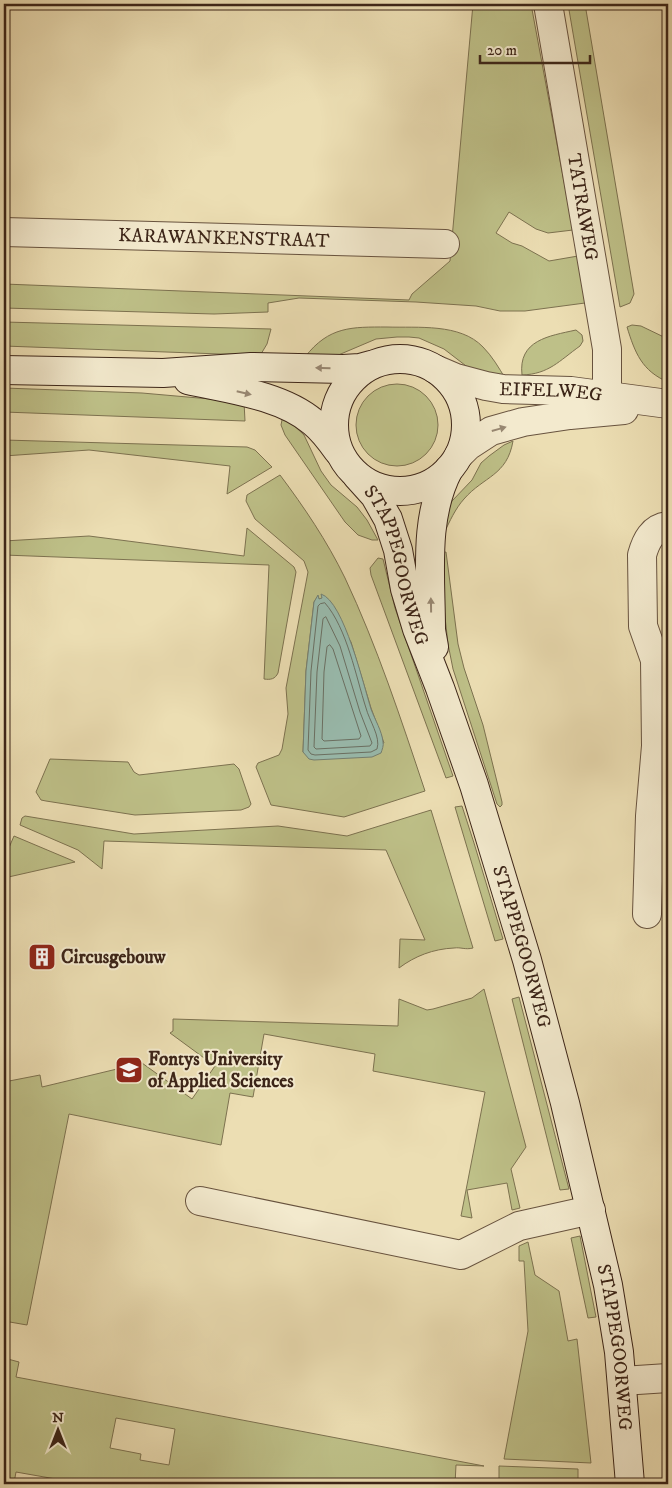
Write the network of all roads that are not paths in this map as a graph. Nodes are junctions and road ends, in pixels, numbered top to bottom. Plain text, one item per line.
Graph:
1 (548, 4) edge
2 (4, 232) edge
3 (445, 244) dead end
4 (371, 366) junction
5 (434, 369) junction
6 (4, 370) edge
7 (162, 374) junction
8 (607, 403) junction
9 (668, 406) edge
10 (339, 453) junction
11 (454, 462) junction
12 (357, 476) junction
13 (668, 526) edge
14 (440, 688) junction
15 (662, 746) edge
16 (647, 914) dead end
17 (200, 1201) dead end
18 (591, 1210) junction
19 (668, 1378) edge
20 (622, 1381) junction
21 (630, 1484) edge

1 - 8 street, TATRAWEG
2 - 3 street, KARAWANKENSTRAAT
4 - 5 street
4 -> 7 street
4 - 10 street
5 - 8 street, EIFELWEG
5 - 11 street
6 - 7 street
7 -> 10 street
8 - 9 street, EIFELWEG
11 -> 8 street, EIFELWEG
10 - 12 street
11 - 12 street
14 -> 11 street, STAPPEGOORWEG
12 - 14 street, STAPPEGOORWEG
13 - 15 street
14 - 18 street, STAPPEGOORWEG
15 - 16 street
17 - 18 street
18 - 20 street, STAPPEGOORWEG
19 - 20 street
20 - 21 street, STAPPEGOORWEG

